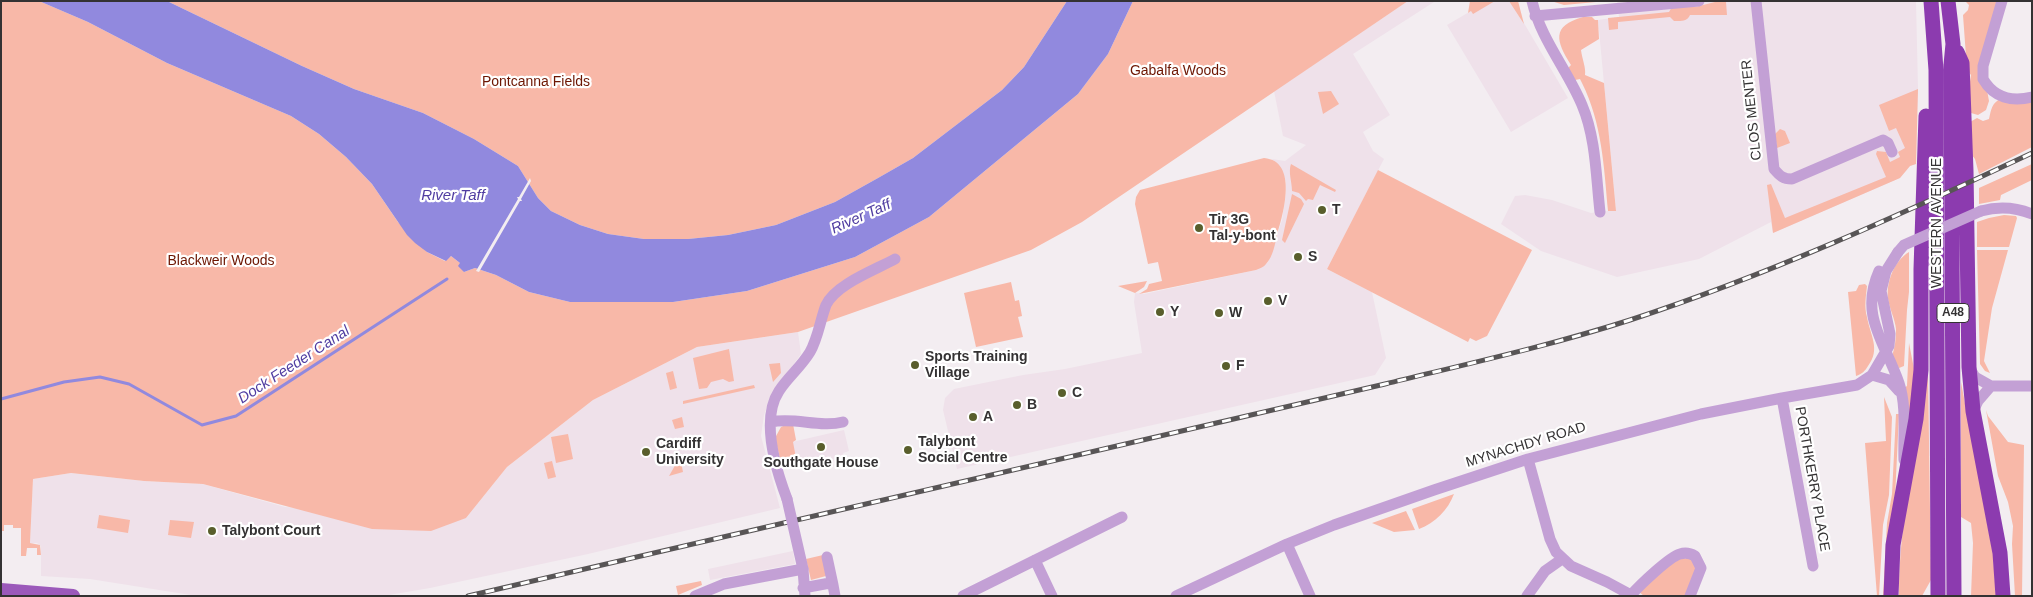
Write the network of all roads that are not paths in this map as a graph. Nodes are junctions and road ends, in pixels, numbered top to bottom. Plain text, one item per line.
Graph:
1 (1532, 1) edge
2 (1699, 1) edge
3 (1756, 1) edge
4 (2002, 1) edge
5 (1949, 2) edge
6 (1932, 6) edge
7 (1535, 16) junction
8 (1953, 44) junction
9 (2032, 97) edge
10 (1892, 152) dead end
11 (1600, 212) dead end
12 (2032, 214) edge
13 (895, 259) dead end
14 (1885, 352) junction
15 (1968, 367) junction
16 (1872, 375) junction
17 (1992, 386) junction
18 (2032, 386) edge
19 (1900, 392) junction
20 (1782, 398) junction
21 (1973, 411) junction
22 (772, 422) junction
23 (843, 422) dead end
24 (1528, 459) junction
25 (1904, 481) junction
26 (1122, 517) dead end
27 (1287, 544) junction
28 (827, 557) dead end
29 (1562, 559) junction
30 (1035, 560) junction
31 (1813, 566) dead end
32 (803, 569) junction
33 (1, 590) edge
34 (834, 590) edge
35 (804, 592) edge
36 (697, 595) edge
37 (1632, 595) edge
38 (72, 596) edge
39 (963, 596) edge
40 (1052, 596) edge
41 (1176, 596) edge
42 (1310, 596) edge
43 (1527, 596) edge
44 (1690, 596) edge
45 (1891, 596) edge
46 (1938, 596) edge
47 (1954, 596) edge
48 (2003, 596) edge

1 - 7 street
2 - 7 street
3 - 10 street, CLOS MENTER
4 - 9 street
5 - 8 highway, WESTERN AVENUE / A48
6 - 25 highway
6 - 46 highway, WESTERN AVENUE / A48
7 - 11 street
8 - 15 highway
8 - 47 highway, WESTERN AVENUE / A48
12 - 14 street, bridge
13 - 22 street
14 - 16 street
14 - 19 street
15 - 17 street
15 - 21 highway
16 - 19 street
16 - 20 street, MYNACHDY ROAD
17 - 18 street
17 - 21 street
19 - 25 street
20 - 24 street, MYNACHDY ROAD
20 - 31 street, PORTHKERRY PLACE
21 - 48 highway
22 - 23 street
22 - 32 street, bridge
24 - 27 street, MYNACHDY ROAD
24 - 29 street
25 - 45 highway
26 - 30 street
27 - 41 street, MYNACHDY ROAD
27 - 42 street
28 - 34 street
29 - 37 street
29 - 43 street
30 - 39 street
30 - 40 street
32 - 35 street
32 - 36 street
33 - 38 main road
34 - 35 street
37 - 44 street

